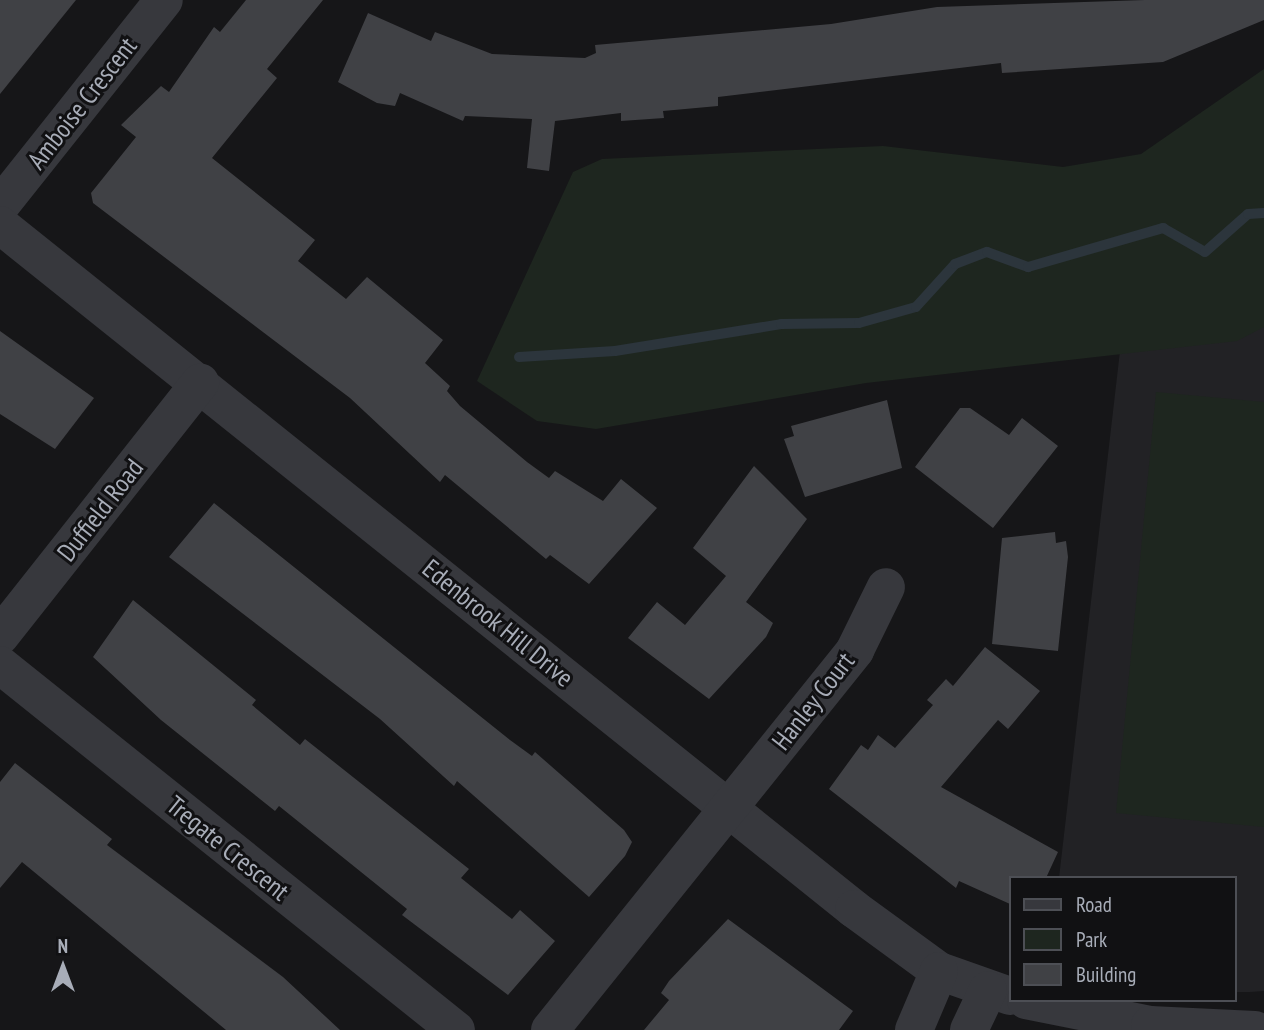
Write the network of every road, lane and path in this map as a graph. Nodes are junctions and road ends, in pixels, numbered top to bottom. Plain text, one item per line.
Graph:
1 (164, 0) edge
2 (0, 206) edge
3 (0, 225) edge
4 (200, 383) junction
5 (886, 587) dead end
6 (0, 636) edge
7 (0, 665) edge
8 (729, 808) junction
9 (939, 971) junction
10 (999, 993) edge
11 (1036, 1002) edge
12 (456, 1030) edge
13 (550, 1030) edge
14 (914, 1030) edge
15 (968, 1030) edge
16 (1255, 1030) edge

1 - 2 street, Amboise Crescent
3 - 4 street, Edenbrook Hill Drive
4 - 6 street, Duffield Road
4 - 8 street, Edenbrook Hill Drive
5 - 8 street, Hanley Court
7 - 12 street, Tregate Crescent
8 - 9 street, Edenbrook Hill Drive
8 - 13 street
9 - 10 street, Edenbrook Hill Drive
9 - 14 street
10 - 15 street
11 - 16 street

